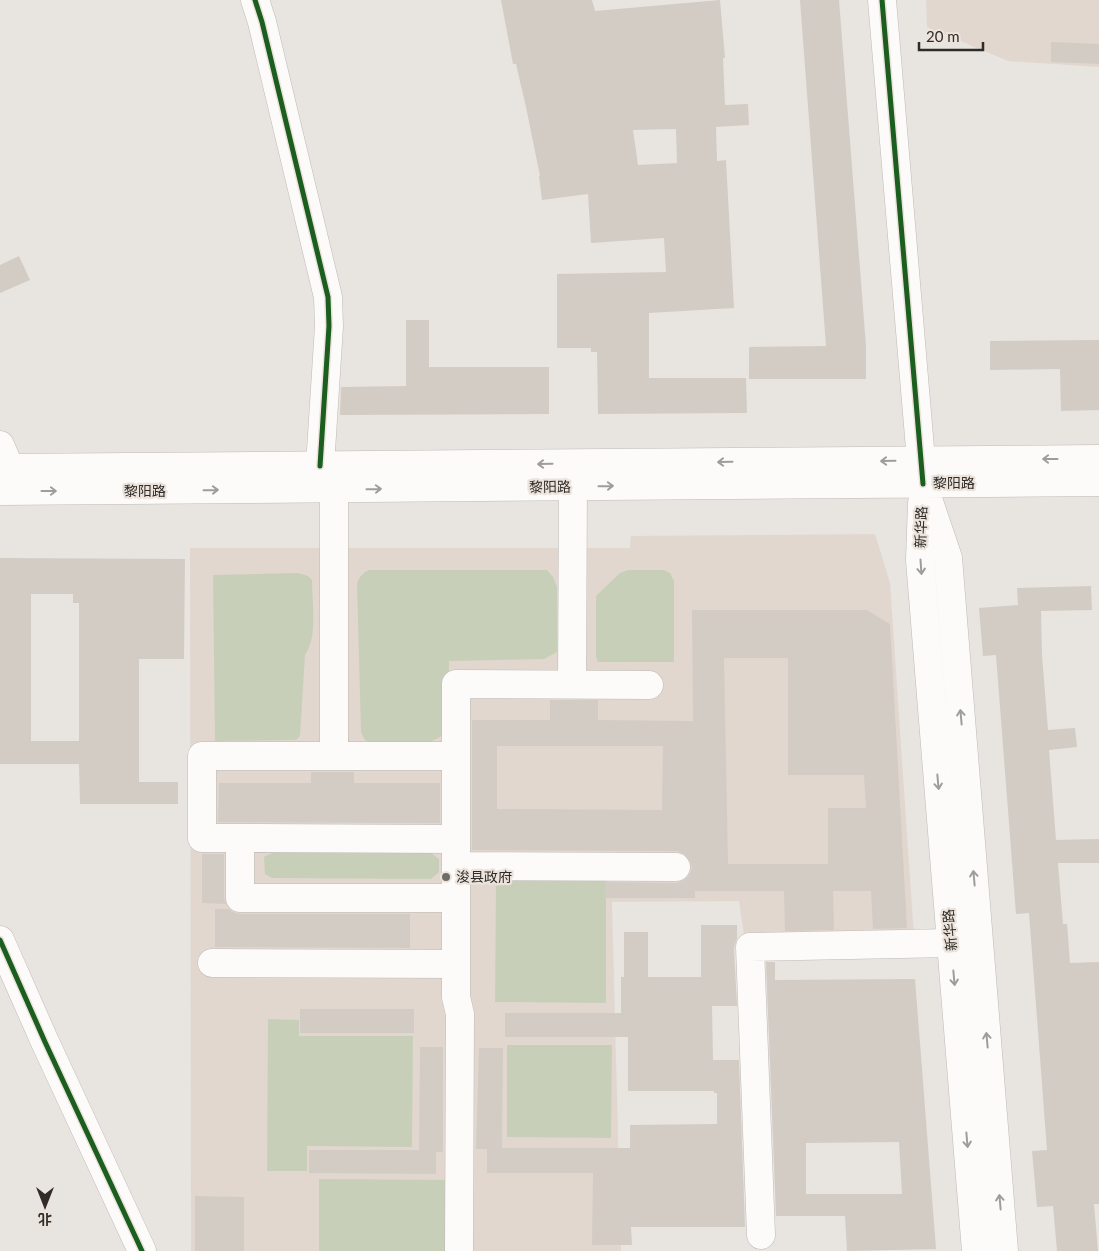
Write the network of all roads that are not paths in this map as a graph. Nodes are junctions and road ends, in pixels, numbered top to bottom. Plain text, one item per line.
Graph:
1 (255, 0) edge
2 (882, 0) edge
3 (1099, 459) edge
4 (320, 466) junction
5 (3, 468) edge
6 (922, 472) junction
7 (1099, 482) edge
8 (573, 487) junction
9 (334, 489) junction
10 (572, 684) junction
11 (649, 685) dead end
12 (334, 756) junction
13 (456, 756) junction
14 (240, 838) junction
15 (456, 839) junction
16 (456, 866) junction
17 (676, 867) dead end
18 (456, 898) junction
19 (0, 940) edge
20 (952, 944) junction
21 (212, 964) dead end
22 (456, 964) junction
23 (761, 1235) dead end
24 (142, 1251) edge
25 (459, 1251) edge
26 (976, 1251) edge
27 (1004, 1251) edge

1 - 4 main road
2 - 6 main road
3 -> 6 main road, 黎阳路
4 - 5 main road, 黎阳路
6 -> 4 main road, 黎阳路
5 -> 9 main road, 黎阳路
6 - 7 main road, 黎阳路
8 -> 6 main road, 黎阳路
6 -> 20 main road, 新华路
27 -> 6 main road, 新华路
9 -> 8 main road, 黎阳路
8 - 10 main road
9 - 12 main road
10 - 11 main road
10 - 13 main road
12 - 13 main road
12 - 14 main road
13 - 15 main road
14 - 15 main road
14 - 18 main road
15 - 16 main road
16 - 17 main road
16 - 18 main road
18 - 22 main road
19 - 24 main road
20 - 23 main road
20 -> 26 main road, 新华路
21 - 22 main road
22 - 25 main road

